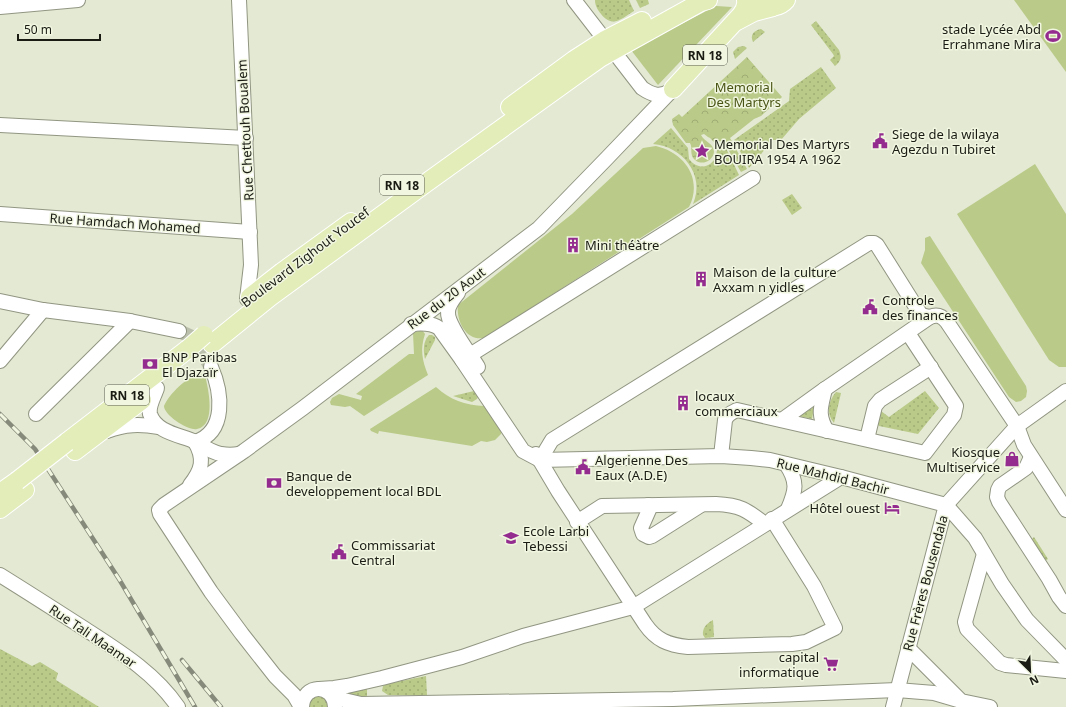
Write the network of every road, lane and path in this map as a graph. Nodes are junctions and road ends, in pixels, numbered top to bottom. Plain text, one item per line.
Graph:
1 (78, 0) edge
2 (239, 0) edge
3 (682, 0) edge
4 (708, 0) edge
5 (746, 0) edge
6 (755, 0) edge
7 (578, 3) edge
8 (780, 4) edge
9 (0, 7) edge
10 (737, 21) junction
11 (606, 50) junction
12 (642, 88) junction
13 (673, 89) junction
14 (0, 125) edge
15 (639, 125) junction
16 (246, 138) junction
17 (752, 178) dead end
18 (0, 214) edge
19 (250, 232) junction
20 (251, 260) junction
21 (282, 272) junction
22 (462, 288) junction
23 (248, 299) junction
24 (0, 301) edge
25 (435, 307) junction
26 (43, 310) junction
27 (930, 317) junction
28 (130, 321) junction
29 (410, 324) junction
30 (435, 325) junction
31 (179, 331) tunnel mouth
32 (908, 333) junction
33 (208, 340) junction
34 (192, 353) junction
35 (466, 357) junction
36 (0, 361) edge
37 (211, 367) tunnel mouth
38 (931, 367) junction
39 (157, 388) junction
40 (825, 389) junction
41 (1066, 391) edge
42 (36, 414) dead end
43 (782, 420) junction
44 (159, 426) junction
45 (215, 426) junction
46 (1017, 426) junction
47 (827, 430) junction
48 (99, 433) junction
49 (866, 439) junction
50 (195, 442) junction
51 (70, 447) junction
52 (233, 455) junction
53 (721, 456) junction
54 (1031, 457) junction
55 (540, 460) junction
56 (786, 464) junction
57 (841, 477) junction
58 (21, 486) junction
59 (186, 491) junction
60 (0, 493) edge
61 (675, 504) junction
62 (701, 504) junction
63 (648, 505) junction
64 (946, 505) junction
65 (0, 509) edge
66 (788, 509) junction
67 (1066, 510) edge
68 (680, 519) junction
69 (578, 522) junction
70 (769, 522) junction
71 (984, 554) junction
72 (0, 565) edge
73 (0, 575) edge
74 (0, 584) edge
75 (1066, 606) edge
76 (633, 607) junction
77 (104, 641) junction
78 (908, 648) junction
79 (1066, 660) edge
80 (1066, 671) edge
81 (382, 678) junction
82 (286, 686) junction
83 (321, 690) junction
84 (897, 690) junction
85 (347, 701) edge
86 (961, 701) junction
87 (384, 704) junction
88 (508, 704) edge
89 (178, 707) edge
90 (302, 707) edge
91 (893, 707) edge
92 (990, 707) edge

1 - 9 street
2 - 16 street, Rue Chettouh Boualem
3 - 11 main road, Boulevard Zighout Youcef / RN 18
4 - 11 main road, Boulevard Zighout Youcef / RN 18
5 - 10 main road
6 - 8 main road
7 - 11 street
8 - 10 main road, RN 18
10 - 13 main road, RN 18
11 - 12 street
11 - 21 main road, Boulevard Zighout Youcef / RN 18
11 - 33 main road, Boulevard Zighout Youcef / RN 18
12 - 13 street
12 - 15 street
13 - 15 street, Rue du 20 Aout
14 - 16 street
15 - 22 street, Rue du 20 Aout
16 - 19 street, Rue Chettouh Boualem
17 - 35 street
18 - 19 street, Rue Hamdach Mohamed
19 - 20 street, Rue Chettouh Boualem
20 - 21 street
20 - 23 street, Rue Chettouh Boualem
21 - 23 main road, Boulevard Zighout Youcef / RN 18
22 - 25 street, Rue du 20 Aout
22 - 35 street
23 - 33 main road, Boulevard Zighout Youcef / RN 18
24 - 26 street
25 - 29 street, Rue du 20 Aout
25 - 30 street
26 - 28 street
26 - 36 street
27 - 32 street
27 - 46 street
27 - 55 street
28 - 31 street
28 - 42 street
29 - 30 street
29 - 52 street, Rue du 20 Aout
30 - 35 street
32 - 38 street
32 - 40 street
33 - 34 main road, Boulevard Zighout Youcef / RN 18
34 - 39 main road, Boulevard Zighout Youcef / RN 18
34 - 51 main road, Boulevard Zighout Youcef / RN 18
35 - 55 street
35 - 55 street, Rue Mahdid Bachir
37 - 45 street
38 - 49 street
38 - 49 street
39 - 44 street
39 - 48 main road, Boulevard Zighout Youcef / RN 18
40 - 43 street
40 - 47 street
41 - 46 street, Rue Frères Bousendala
43 - 47 street
43 - 53 street
44 - 48 street
44 - 50 street
45 - 50 street
45 - 52 street
46 - 54 street
46 - 64 street, Rue Frères Bousendala
47 - 49 street
48 - 51 main road, Boulevard Zighout Youcef / RN 18
50 - 52 street
50 - 59 street
51 - 58 main road, Boulevard Zighout Youcef / RN 18
52 - 59 street, Rue du 20 Aout
53 - 55 street, Rue Mahdid Bachir
53 - 56 street, Rue Mahdid Bachir
54 - 67 street
54 - 75 street
55 - 69 street
56 - 57 street, Rue Mahdid Bachir
56 - 66 street
57 - 64 street, Rue Mahdid Bachir
57 - 66 street
58 - 60 main road, Boulevard Zighout Youcef / RN 18
58 - 65 main road, Boulevard Zighout Youcef / RN 18
59 - 82 street, Rue du 20 Aout
61 - 62 street
61 - 63 street
61 - 68 street
62 - 68 street
62 - 70 street
63 - 68 street
63 - 69 street
64 - 71 street
64 - 78 street, Rue Frères Bousendala
66 - 70 street
69 - 76 street
70 - 76 street
70 - 76 street
71 - 79 street
71 - 80 street
72 - 77 street
73 - 77 street, Rue Tali Maamar
74 - 77 street
76 - 81 street
77 - 89 street, Rue Tali Maamar
78 - 84 street, Rue Frères Bousendala
78 - 86 street
81 - 85 street
81 - 87 street
82 - 83 street
82 - 90 street, Rue du 20 Aout
83 - 85 street
83 - 85 street
83 - 90 street
84 - 86 street
84 - 88 street
84 - 91 street, Rue Frères Bousendala
85 - 87 street
86 - 92 street
87 - 88 street

